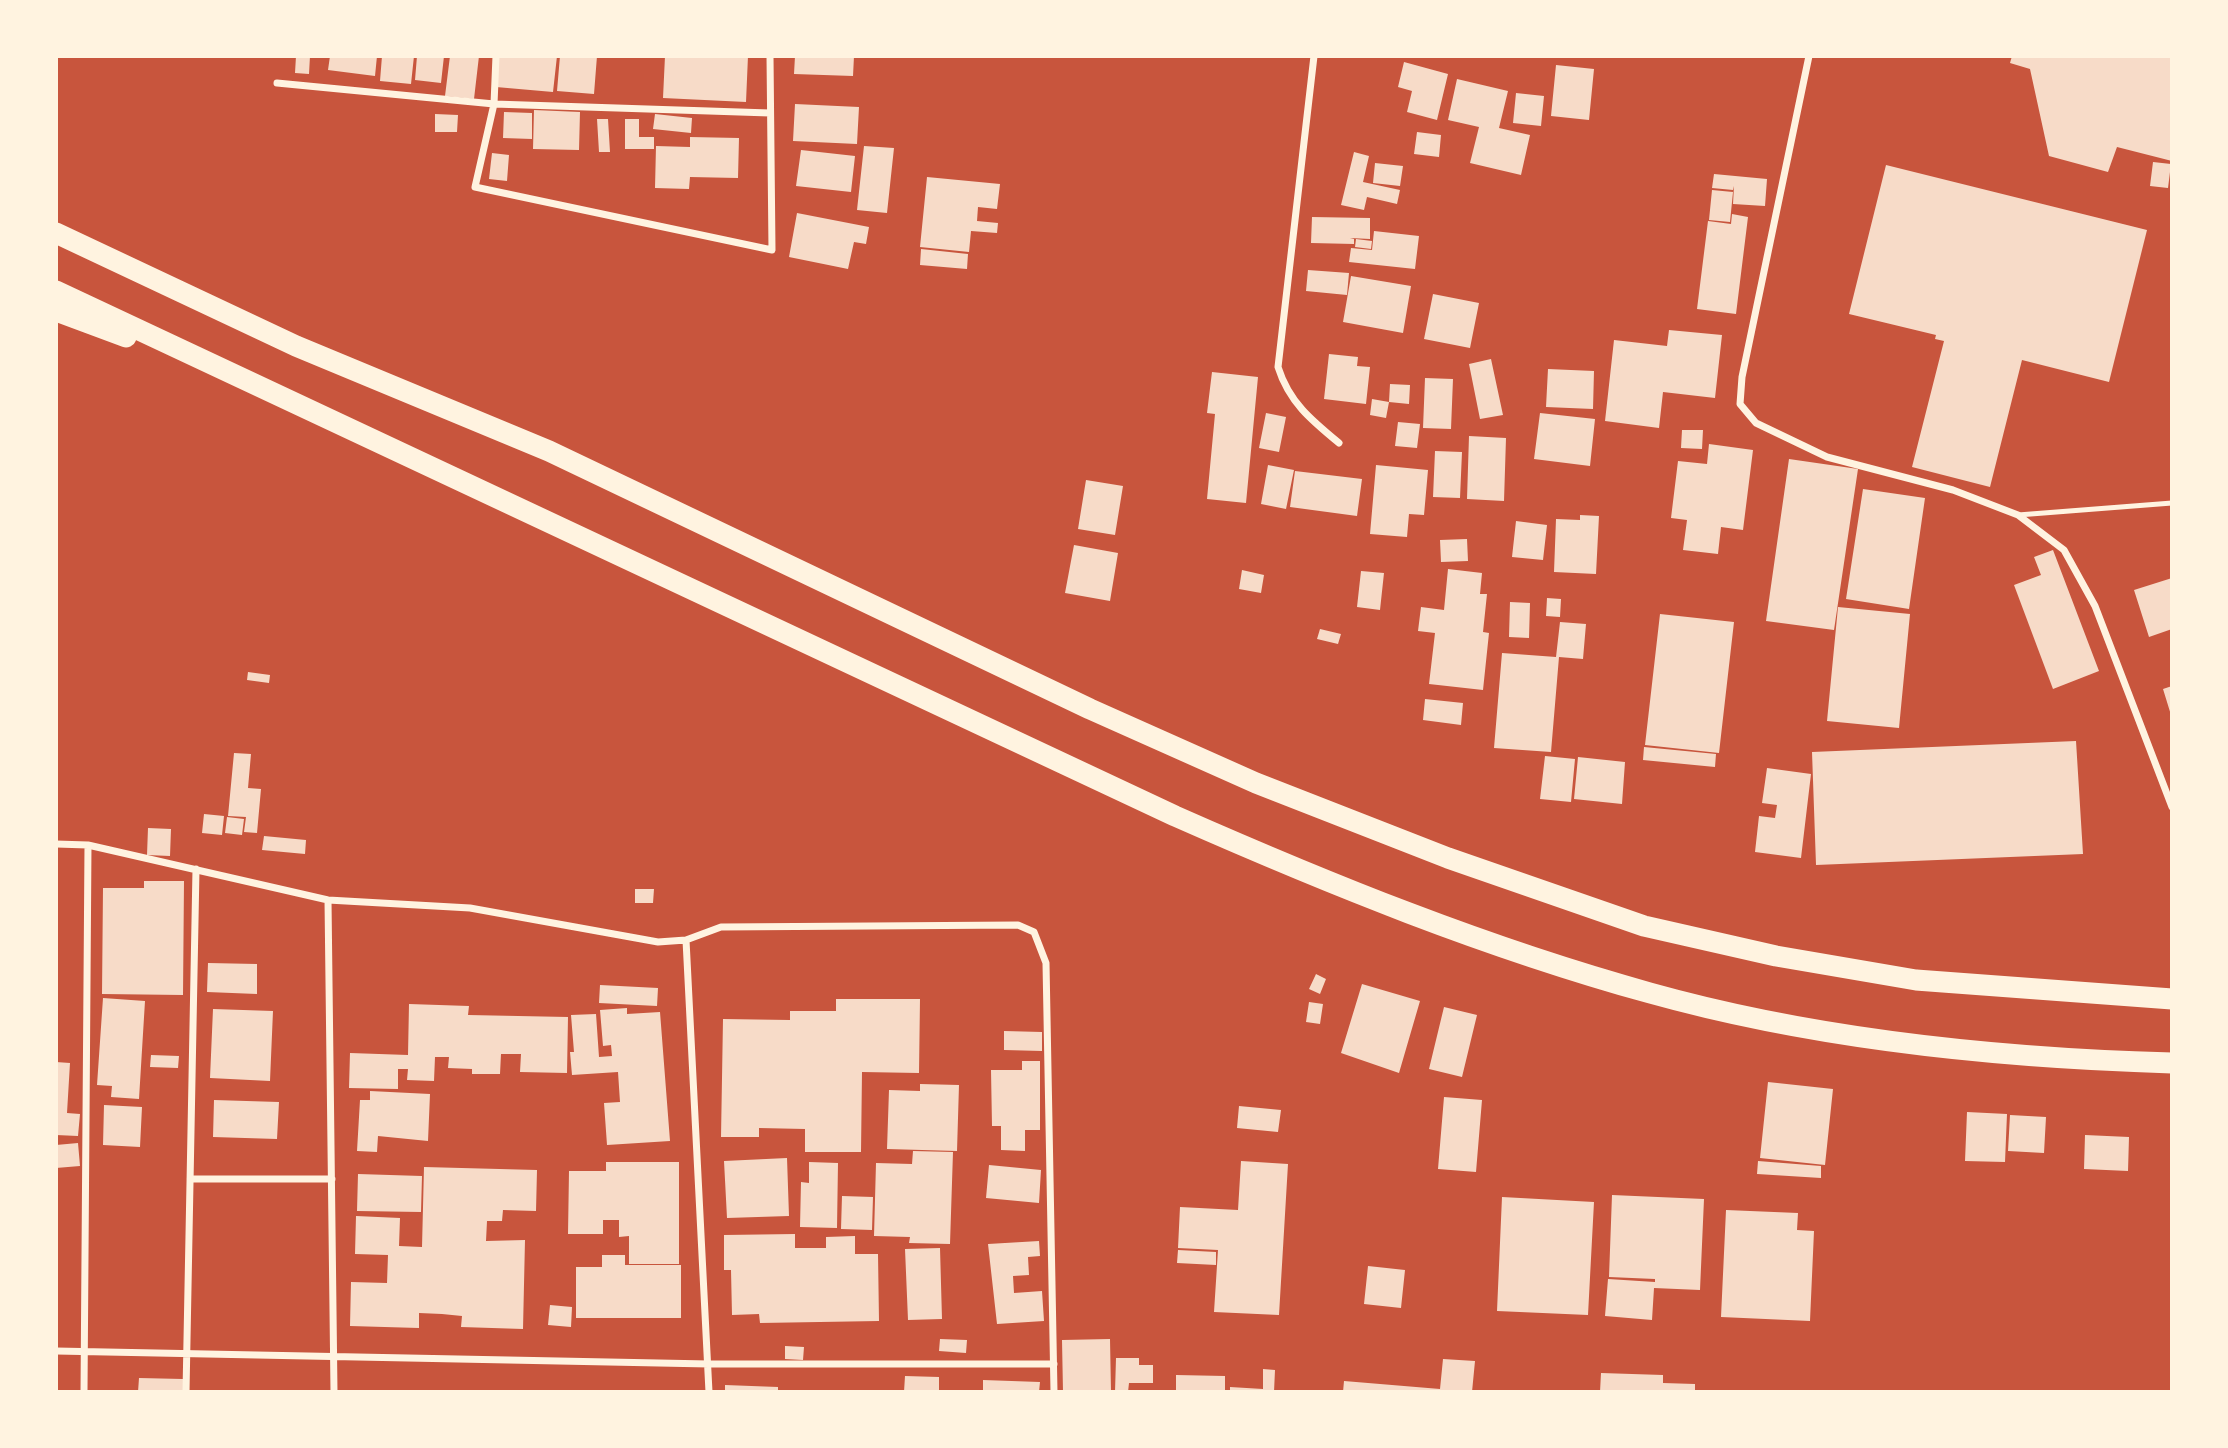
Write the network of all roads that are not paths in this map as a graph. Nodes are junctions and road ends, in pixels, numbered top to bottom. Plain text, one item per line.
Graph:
1 (496, 56) edge
2 (770, 56) edge
3 (1314, 56) edge
4 (1809, 56) edge
5 (276, 83) dead end
6 (494, 104) junction
7 (770, 113) junction
8 (56, 233) edge
9 (56, 290) edge
10 (56, 311) edge
11 (270, 391) junction
12 (1339, 443) dead end
13 (2172, 503) edge
14 (2018, 515) junction
15 (2162, 780) junction
16 (2172, 782) edge
17 (2172, 807) edge
18 (56, 844) edge
19 (88, 845) junction
20 (196, 869) junction
21 (328, 900) junction
22 (686, 940) junction
23 (2172, 999) edge
24 (2172, 1063) edge
25 (190, 1179) junction
26 (332, 1180) junction
27 (56, 1351) edge
28 (83, 1353) junction
29 (186, 1354) junction
30 (334, 1356) junction
31 (709, 1364) junction
32 (1054, 1364) junction
33 (84, 1392) edge
34 (186, 1392) edge
35 (334, 1392) edge
36 (709, 1392) edge
37 (1054, 1392) edge

1 - 6 street
2 - 7 street
3 - 12 street
4 - 14 street
5 - 6 street
6 - 7 street
6 - 7 street
8 - 23 highway
9 - 11 highway
10 - 11 highway
11 - 24 highway
13 - 14 lane
14 - 15 street
15 - 16 lane
15 - 17 street
18 - 19 street
19 - 20 street
19 - 28 street
20 - 21 street
20 - 25 street
21 - 22 street
21 - 26 street
22 - 31 street
22 - 32 street
25 - 26 street
25 - 29 street
26 - 30 street
27 - 28 street
28 - 29 street
28 - 33 street
29 - 30 street
29 - 34 street
30 - 31 street
30 - 35 street
31 - 32 street
31 - 36 street
32 - 37 street

